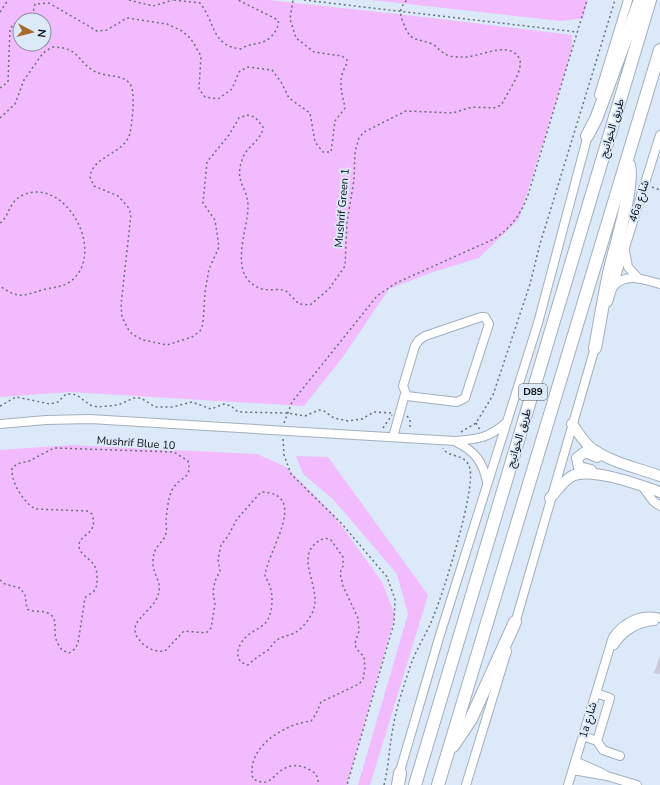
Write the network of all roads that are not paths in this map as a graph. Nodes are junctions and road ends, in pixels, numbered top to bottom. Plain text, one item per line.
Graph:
1 (628, 0) edge
2 (640, 0) edge
3 (650, 0) edge
4 (660, 50) edge
5 (660, 135) edge
6 (587, 136) junction
7 (628, 158) junction
8 (625, 245) junction
9 (638, 278) junction
10 (660, 284) edge
11 (613, 286) junction
12 (595, 348) junction
13 (405, 394) junction
14 (507, 422) junction
15 (0, 424) edge
16 (572, 424) junction
17 (393, 437) junction
18 (455, 441) junction
19 (618, 462) junction
20 (659, 474) edge
21 (610, 478) junction
22 (488, 484) junction
23 (642, 486) junction
24 (660, 492) edge
25 (550, 498) junction
26 (660, 506) edge
27 (660, 620) edge
28 (515, 622) junction
29 (596, 693) junction
30 (583, 736) junction
31 (597, 741) junction
32 (448, 751) junction
33 (620, 756) dead end
34 (575, 761) junction
35 (573, 770) junction
36 (400, 773) joint
37 (607, 776) junction
38 (396, 785) edge
39 (415, 785) edge
40 (438, 785) edge
41 (466, 785) edge
42 (568, 785) edge
43 (637, 785) edge

1 - 6 street
2 - 6 highway
3 - 39 highway, طريق الخوانيج / D89
4 - 7 highway, طريق الخوانيج / D89
5 - 8 street, 46a شارع
6 - 14 street
7 - 12 highway
7 - 32 highway, طريق الخوانيج / D89
8 - 9 street, 46a شارع
8 - 11 street, 46a شارع
9 - 10 street
9 - 11 street
11 - 12 street, 46a شارع
12 - 16 street, 46a شارع
13 - 13 street
13 - 17 street
14 - 18 street
14 - 22 street
15 - 17 street
16 - 19 main road
16 - 25 street, 46a شارع
17 - 18 street
18 - 22 street
19 - 20 main road
19 - 21 main road
21 - 23 main road
21 - 25 main road
22 - 36 street
23 - 24 main road
23 - 26 street
25 - 28 street, 46a شارع
27 - 29 street, 1a شارع
28 - 32 highway
28 - 41 street, 46a شارع
29 - 30 street, 1a شارع
29 - 31 street
30 - 31 street
30 - 34 street, 1a شارع
31 - 33 street
32 - 40 highway, طريق الخوانيج / D89
34 - 35 street, 1a شارع
34 - 37 street
35 - 37 street
35 - 42 street, 1a شارع
36 - 38 highway
37 - 43 street

